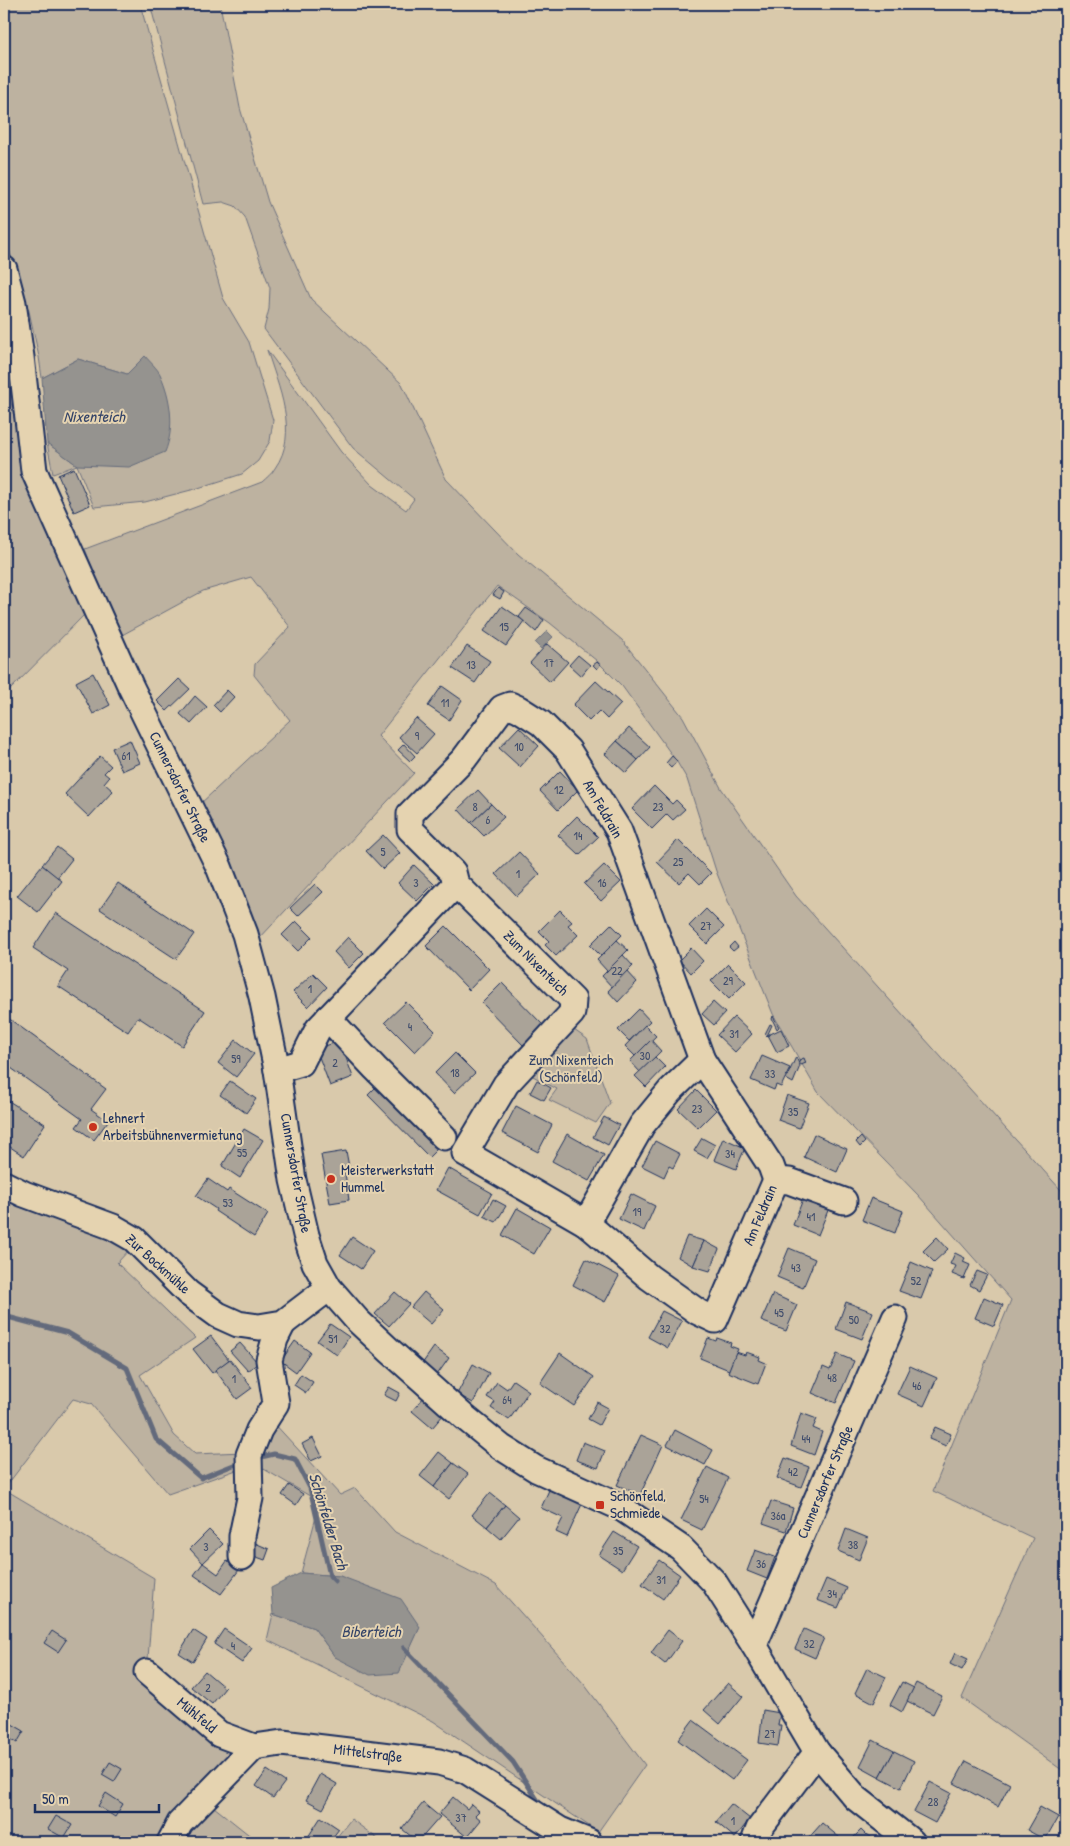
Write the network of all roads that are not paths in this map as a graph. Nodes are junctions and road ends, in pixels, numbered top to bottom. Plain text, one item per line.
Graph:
1 (4, 269) edge
2 (456, 884) junction
3 (328, 1018) junction
4 (702, 1060) junction
5 (277, 1070) junction
6 (444, 1137) dead end
7 (776, 1180) junction
8 (4, 1184) edge
9 (844, 1202) dead end
10 (586, 1223) junction
11 (329, 1288) junction
12 (895, 1318) dead end
13 (715, 1320) joint
14 (283, 1323) junction
15 (242, 1557) dead end
16 (754, 1646) junction
17 (147, 1672) dead end
18 (254, 1747) junction
19 (817, 1752) junction
20 (170, 1842) edge
21 (589, 1842) edge
22 (754, 1842) edge
23 (912, 1842) edge

1 - 5 street, Cunnersdorfer Straße
2 - 3 street
2 - 4 street, Am Feldrain
2 - 10 street, Zum Nixenteich
3 - 5 street
3 - 6 street
4 - 7 street, Am Feldrain
4 - 10 street
5 - 11 street, Cunnersdorfer Straße
7 - 9 street
7 - 13 street, Am Feldrain
8 - 14 street, Zur Bockmühle
10 - 13 street, Zum Nixenteich
11 - 14 street, Zur Bockmühle
11 - 16 street, Cunnersdorfer Straße
12 - 16 street, Cunnersdorfer Straße
14 - 15 street, Zur Bockmühle
16 - 19 street, Cunnersdorfer Straße
17 - 18 street, Mühlfeld
18 - 20 street
18 - 21 street, Mittelstraße
19 - 22 street
19 - 23 street, Cunnersdorfer Straße

